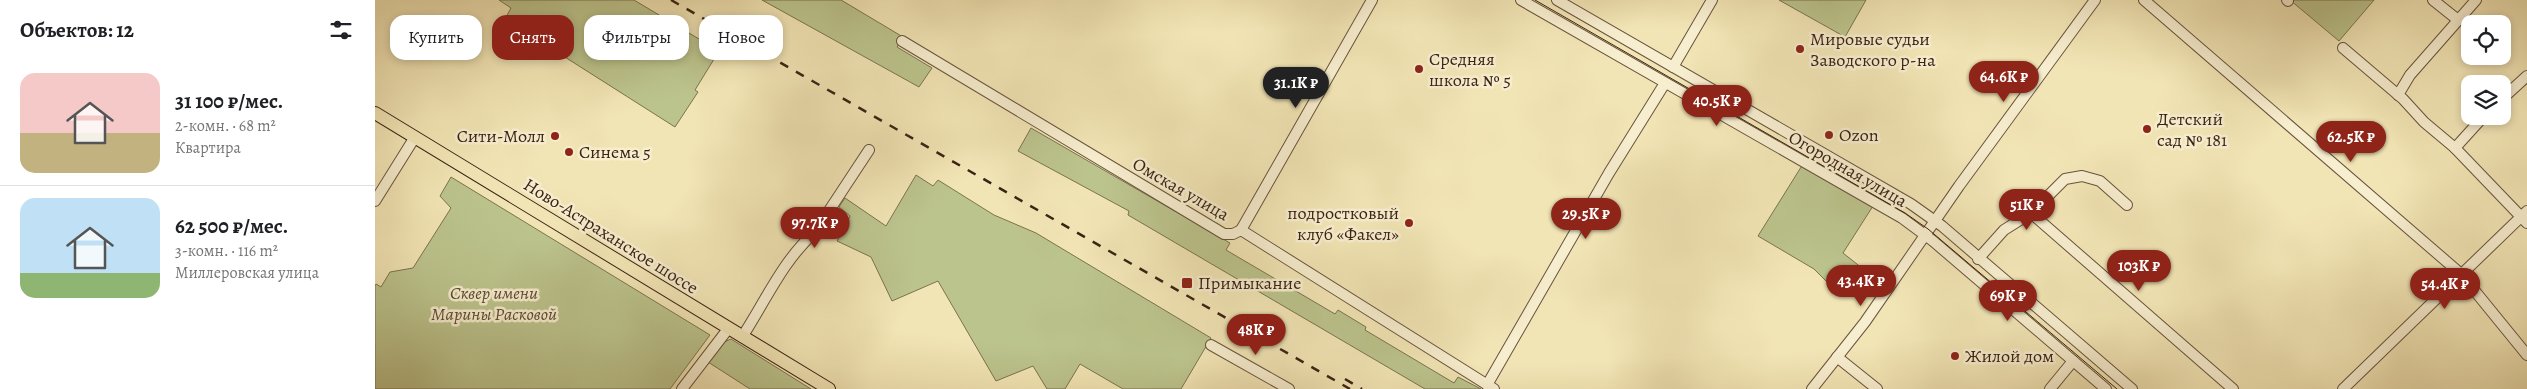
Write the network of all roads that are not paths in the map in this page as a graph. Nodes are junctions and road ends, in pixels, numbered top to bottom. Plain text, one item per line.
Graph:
1 (1372, 0) edge
2 (1521, 0) edge
3 (1557, 0) edge
4 (1712, 0) edge
5 (2095, 0) edge
6 (2144, 0) edge
7 (2433, 0) edge
8 (2476, 0) edge
9 (2457, 20) junction
10 (902, 41) dead end
11 (2343, 48) dead end
12 (1673, 67) junction
13 (2527, 76) edge
14 (1665, 83) junction
15 (2511, 91) edge
16 (2398, 95) junction
17 (375, 112) edge
18 (2476, 125) edge
19 (415, 137) junction
20 (2455, 148) junction
21 (869, 150) dead end
22 (375, 201) edge
23 (2127, 205) dead end
24 (2031, 213) junction
25 (2525, 217) edge
26 (1935, 220) junction
27 (1241, 230) junction
28 (1925, 235) junction
29 (1978, 259) junction
30 (2461, 274) junction
31 (728, 329) junction
32 (742, 337) junction
33 (1211, 345) dead end
34 (2527, 355) edge
35 (1837, 357) junction
36 (2073, 361) junction
37 (1491, 387) edge
38 (682, 389) edge
39 (829, 389) edge
40 (1289, 389) edge
41 (1813, 389) edge
42 (1877, 389) edge
43 (2050, 389) edge
44 (2105, 389) edge
45 (2132, 389) edge
46 (2233, 389) edge
47 (2343, 389) edge

1 - 27 street
2 - 14 street, Огородная улица
3 - 12 street, Огородная улица
4 - 12 street
5 - 26 street
6 - 30 street
7 - 9 street
8 - 9 street
9 - 16 street
10 - 27 street, Омская улица
11 - 16 street
12 - 26 street, Огородная улица
13 - 15 street
14 - 28 street, Огородная улица
14 - 37 street
16 - 20 street
17 - 19 main road, Ново-Астраханское шоссе
18 - 20 street
19 - 22 street
19 - 31 main road, Ново-Астраханское шоссе
20 - 25 street
21 - 32 street
23 - 24 street
24 - 29 street
24 - 46 street
25 - 30 street
26 - 28 street
26 - 29 street, Огородная улица
27 - 37 street, Омская улица
28 - 35 street
28 - 36 street, Огородная улица
29 - 45 street, Огородная улица
30 - 34 street
30 - 47 street
31 - 32 main road, Ново-Астраханское шоссе
31 - 38 street
32 - 39 main road, Ново-Астраханское шоссе
33 - 40 street
35 - 41 street
35 - 42 street
36 - 43 street
36 - 44 street, Огородная улица

